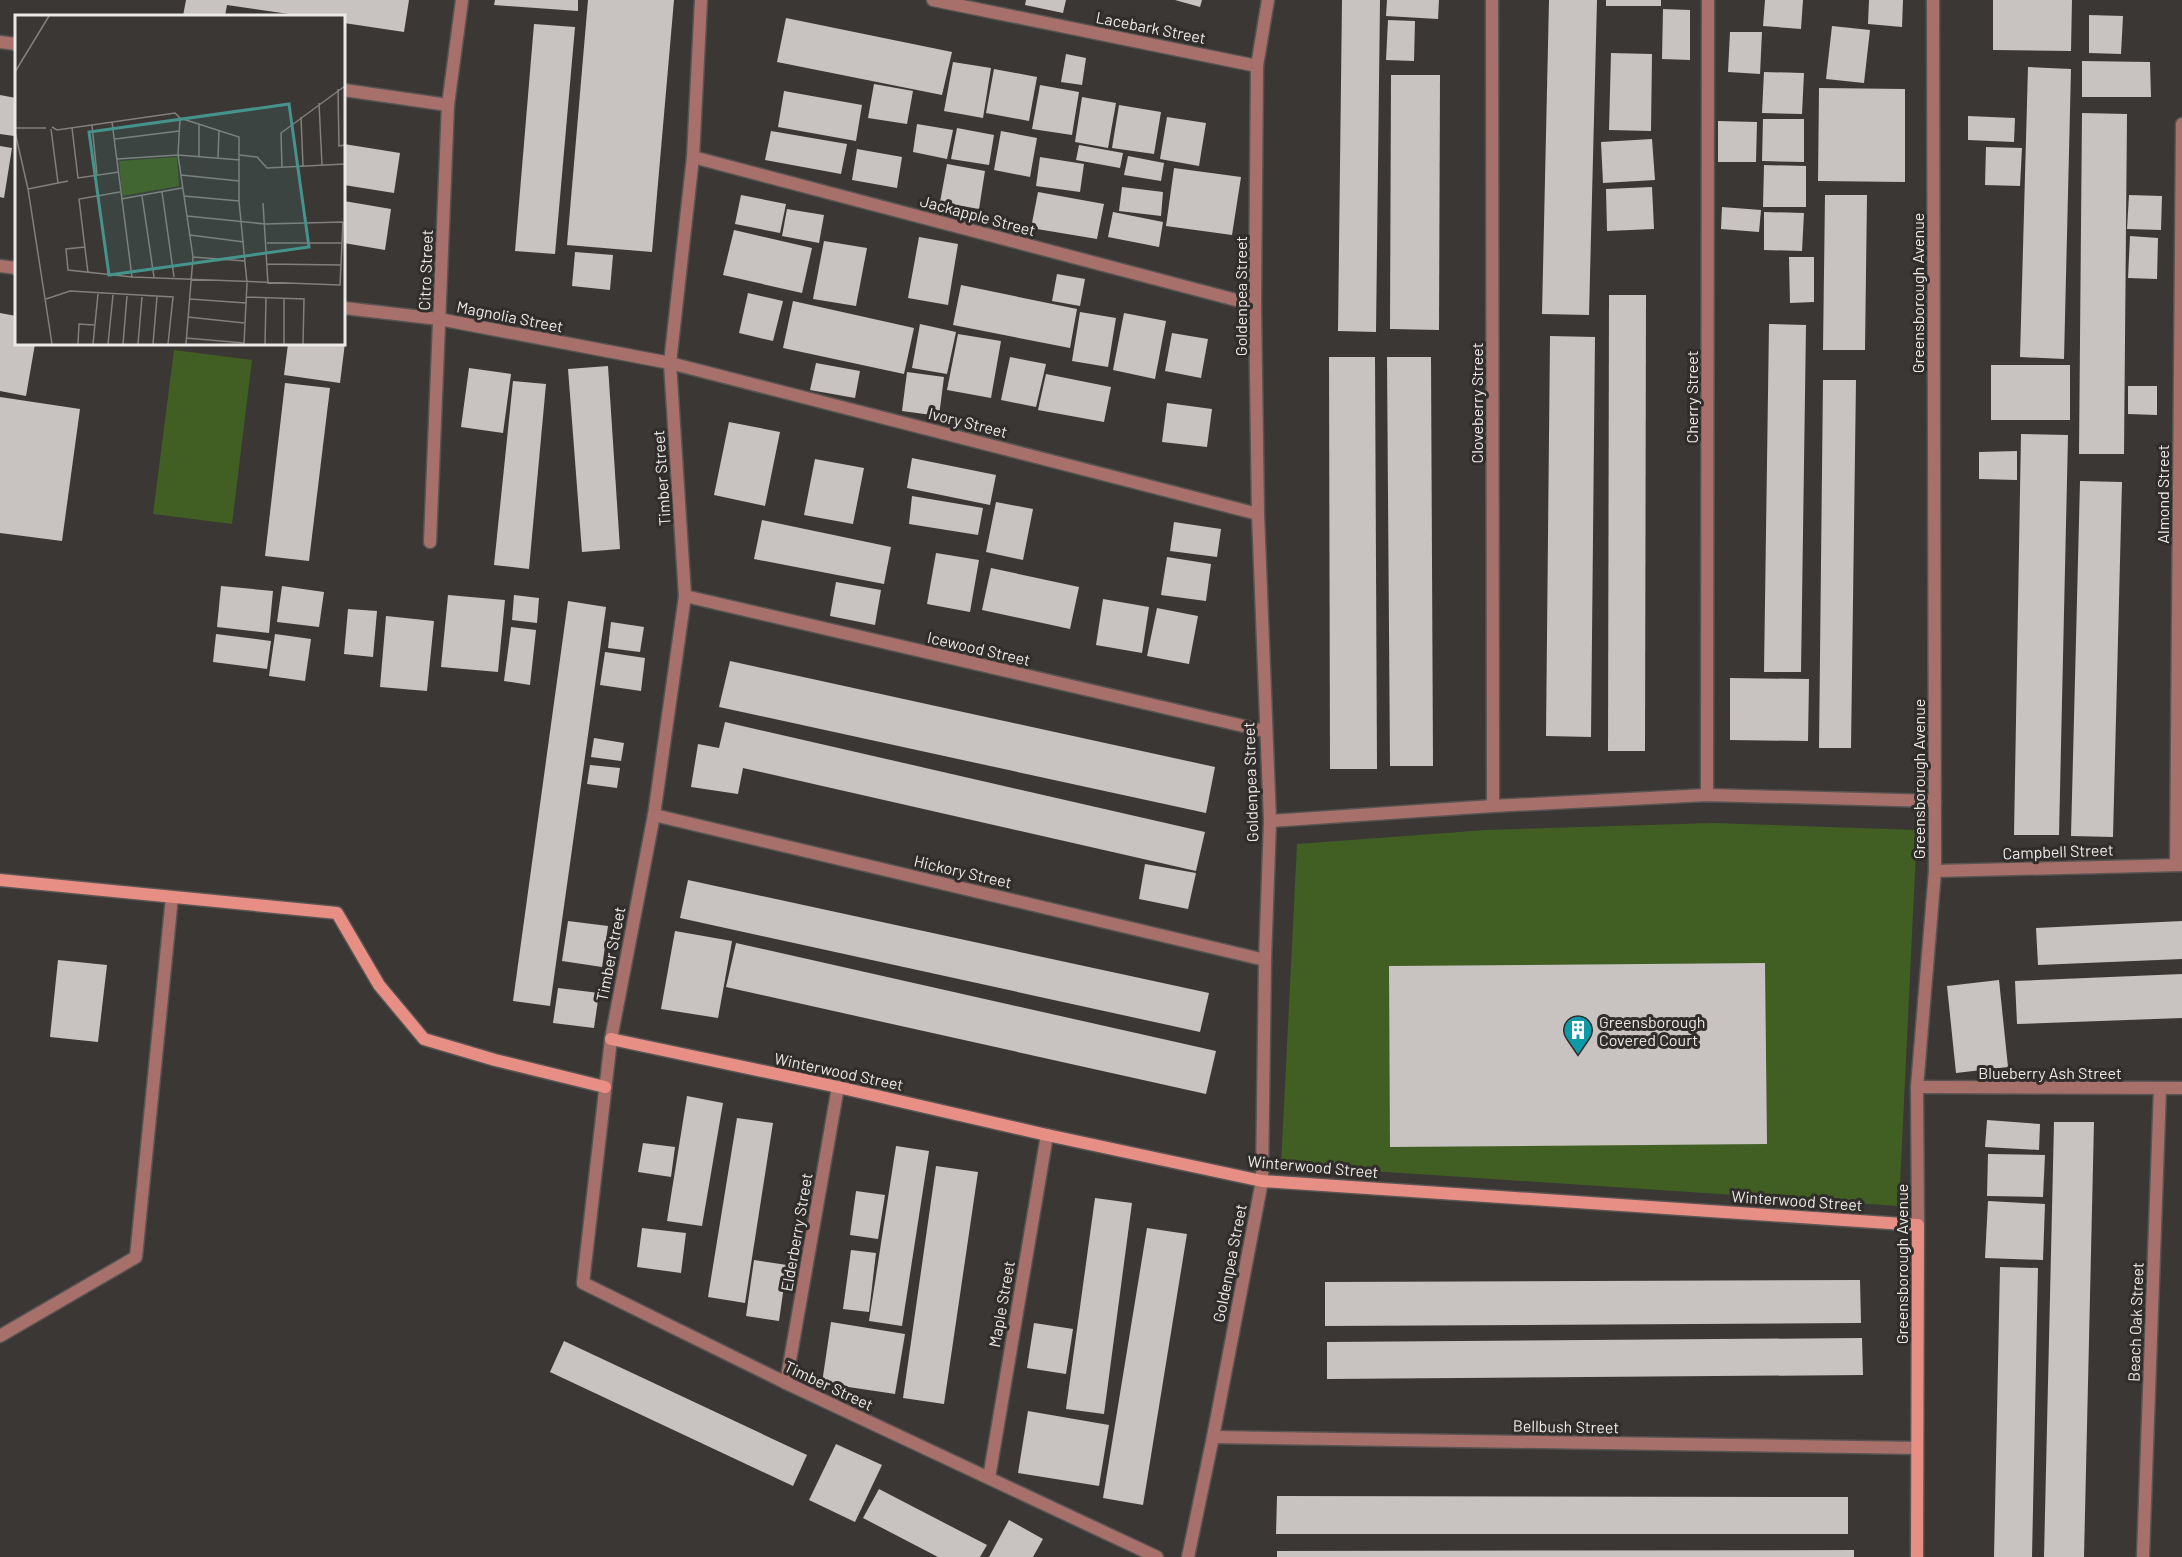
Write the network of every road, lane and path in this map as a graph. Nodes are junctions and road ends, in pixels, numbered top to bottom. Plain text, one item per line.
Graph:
1 (462, 0) edge
2 (701, 0) edge
3 (933, 0) edge
4 (1268, 0) edge
5 (1492, 0) edge
6 (1708, 0) edge
7 (1933, 0) edge
8 (0, 42) edge
9 (15, 44) edge
10 (1257, 66) junction
11 (345, 90) edge
12 (448, 105) junction
13 (2182, 124) edge
14 (693, 157) junction
15 (0, 266) edge
16 (15, 268) edge
17 (1255, 304) junction
18 (345, 308) edge
19 (439, 319) junction
20 (670, 363) junction
21 (1258, 514) junction
22 (430, 542) dead end
23 (685, 596) junction
24 (1265, 731) junction
25 (1707, 795) junction
26 (1935, 801) junction
27 (1493, 806) junction
28 (654, 815) junction
29 (1269, 821) junction
30 (2179, 865) edge
31 (1935, 871) junction
32 (0, 880) edge
33 (172, 897) junction
34 (1265, 960) junction
35 (611, 1039) junction
36 (605, 1087) junction
37 (838, 1087) junction
38 (1917, 1087) junction
39 (2182, 1088) edge
40 (2160, 1089) junction
41 (1047, 1135) junction
42 (1262, 1181) junction
43 (1918, 1225) junction
44 (0, 1336) edge
45 (786, 1383) junction
46 (1213, 1437) junction
47 (1917, 1448) junction
48 (989, 1478) junction
49 (1158, 1557) edge
50 (1188, 1557) edge
51 (1917, 1557) edge
52 (2143, 1557) edge

1 - 12 street, Citro Street
2 - 14 street, Timber Street
3 - 10 street, Lacebark Street
4 - 10 street, Goldenpea Street
5 - 27 street, Cloveberry Street
6 - 25 street, Cherry Street
7 - 26 street, Greensborough Avenue
8 - 9 street
10 - 17 street, Goldenpea Street
11 - 12 street
12 - 19 street, Citro Street
13 - 30 street, Almond Street
14 - 17 street, Jackapple Street
14 - 20 street, Timber Street
15 - 16 street
17 - 21 street, Goldenpea Street
18 - 19 street, Magnolia Street
19 - 20 street, Magnolia Street
19 - 22 street, Citro Street
20 - 21 street, Ivory Street
20 - 23 street, Timber Street
21 - 24 street, Goldenpea Street
23 - 24 street, Icewood Street
23 - 28 street, Timber Street
24 - 29 street, Goldenpea Street
25 - 26 street
25 - 27 street
26 - 31 street, Greensborough Avenue
27 - 29 street
28 - 34 street, Hickory Street
28 - 35 street, Timber Street
29 - 34 street, Goldenpea Street
30 - 31 street, Campbell Street
31 - 38 street, Greensborough Avenue
32 - 33 street
33 - 36 street
33 - 44 street
34 - 42 street, Goldenpea Street
35 - 36 street, Timber Street
35 - 37 street, Winterwood Street
36 - 45 street, Timber Street
37 - 41 street, Winterwood Street
37 - 45 street, Elderberry Street
38 - 40 street, Blueberry Ash Street
38 - 43 street, Greensborough Avenue
39 - 40 street, Blueberry Ash Street
40 - 52 street, Beach Oak Street
41 - 42 street, Winterwood Street
41 - 48 street, Maple Street
42 - 43 street, Winterwood Street
42 - 46 street, Goldenpea Street
43 - 47 street, Greensborough Avenue
45 - 48 street, Timber Street
46 - 47 street, Bellbush Street
46 - 50 street, Goldenpea Street
47 - 51 street, Greensborough Avenue
48 - 49 street, Timber Street

